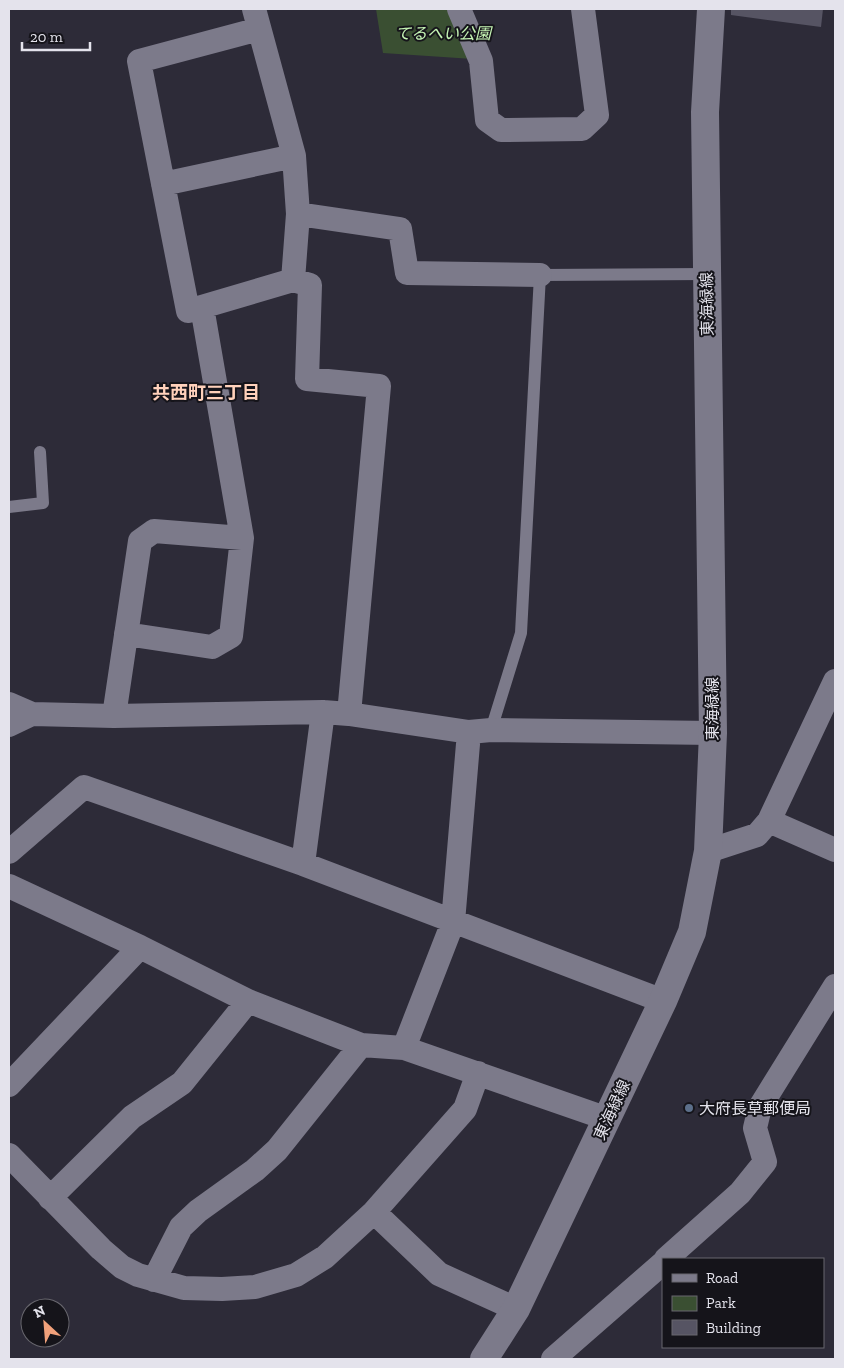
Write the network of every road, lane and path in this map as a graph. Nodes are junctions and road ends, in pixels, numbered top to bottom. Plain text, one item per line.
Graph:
1 (459, 9) edge
2 (583, 9) edge
3 (711, 9) edge
4 (257, 19) edge
5 (294, 156) junction
6 (163, 184) junction
7 (298, 214) junction
8 (707, 274) junction
9 (540, 275) junction
10 (293, 280) junction
11 (202, 307) junction
12 (40, 452) dead end
13 (9, 508) edge
14 (242, 538) junction
15 (126, 634) junction
16 (835, 681) edge
17 (9, 704) edge
18 (323, 712) junction
19 (32, 714) junction
20 (348, 714) junction
21 (114, 716) junction
22 (9, 725) edge
23 (480, 731) junction
24 (713, 734) junction
25 (768, 821) junction
26 (835, 850) edge
27 (708, 851) junction
28 (9, 852) edge
29 (303, 864) junction
30 (9, 886) edge
31 (453, 922) junction
32 (140, 947) junction
33 (835, 986) edge
34 (248, 1001) junction
35 (663, 1001) junction
36 (360, 1045) junction
37 (404, 1048) junction
38 (478, 1074) junction
39 (9, 1085) edge
40 (608, 1119) junction
41 (9, 1155) edge
42 (50, 1198) junction
43 (374, 1212) junction
44 (667, 1258) edge
45 (662, 1264) edge
46 (154, 1280) junction
47 (516, 1309) junction
48 (484, 1359) edge
49 (552, 1359) edge

1 - 2 street
3 - 8 main road, 東海緑線
4 - 5 street
4 - 6 street
5 - 6 street
5 - 7 street
6 - 11 street
7 - 9 street
7 - 10 street
8 - 9 lane
8 - 24 main road, 東海緑線
9 - 23 lane
10 - 11 street
10 - 20 street
11 - 14 street
12 - 13 lane
14 - 15 street
14 - 15 street
15 - 21 street
16 - 25 street
17 - 19 street
18 - 20 street
18 - 21 street
18 - 29 street
19 - 21 street
19 - 22 street
20 - 23 street
23 - 24 street
23 - 31 street
24 - 27 main road, 東海緑線
25 - 26 street
25 - 27 street
27 - 35 main road, 東海緑線
28 - 29 street
29 - 31 street
30 - 32 street
31 - 35 street
31 - 37 street
32 - 34 street
32 - 39 street
33 - 44 street
34 - 36 street
34 - 42 street
35 - 40 main road, 東海緑線
36 - 37 street
36 - 46 street
37 - 38 street
38 - 40 street
38 - 43 street
40 - 47 main road, 東海緑線
41 - 42 street
42 - 46 street
43 - 46 street
43 - 47 street
45 - 49 street
47 - 48 main road, 東海緑線

